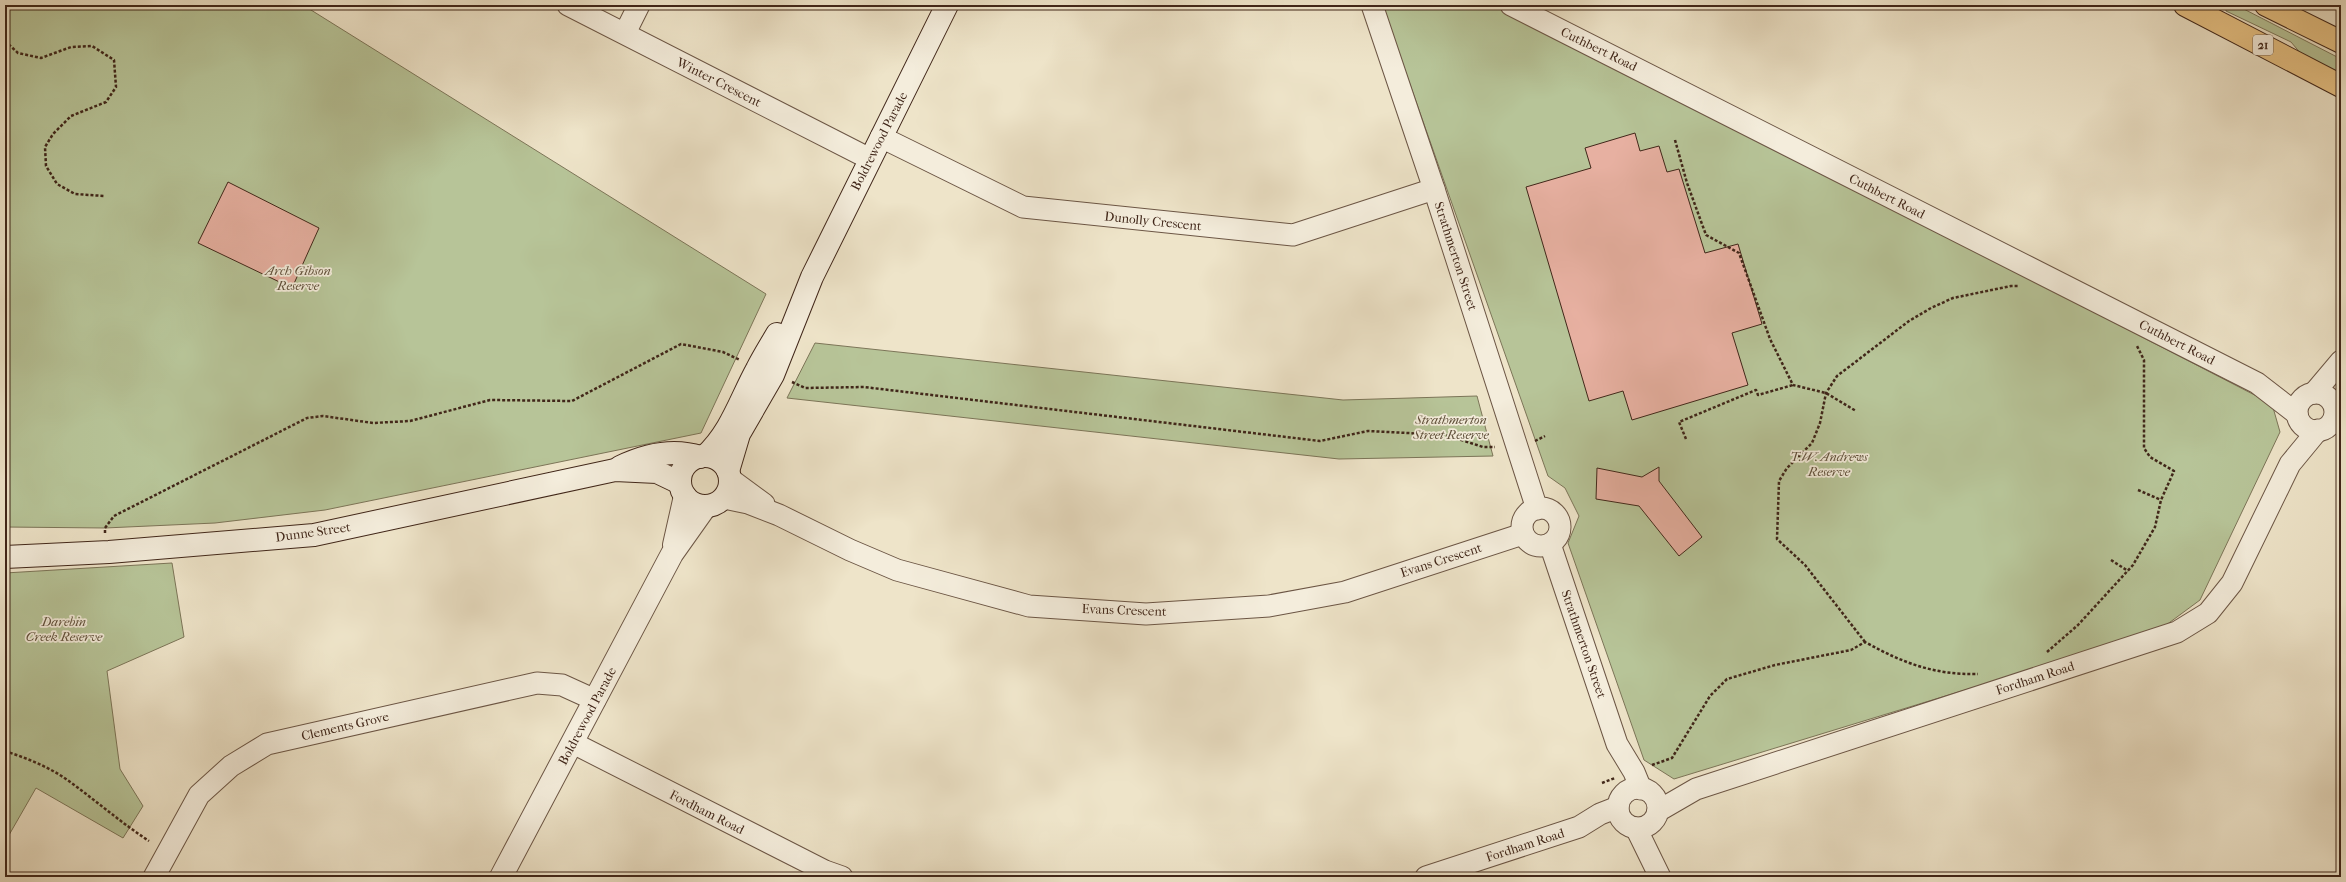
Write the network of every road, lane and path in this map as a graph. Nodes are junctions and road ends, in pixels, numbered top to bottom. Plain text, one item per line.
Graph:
1 (568, 5) edge
2 (638, 5) edge
3 (947, 5) edge
4 (1372, 5) edge
5 (1511, 5) edge
6 (2185, 5) edge
7 (2266, 5) edge
8 (2210, 11) edge
9 (624, 33) junction
10 (5, 41) edge
11 (2341, 42) edge
12 (2341, 86) edge
13 (881, 137) junction
14 (1675, 140) dead end
15 (870, 159) junction
16 (1434, 189) junction
17 (104, 196) dead end
18 (2024, 286) dead end
19 (2132, 340) dead end
20 (2341, 361) edge
21 (2341, 366) edge
22 (765, 371) junction
23 (1793, 385) junction
24 (2264, 386) junction
25 (1826, 393) junction
26 (2310, 394) junction
27 (1856, 412) dead end
28 (2324, 419) edge
29 (1545, 436) dead end
30 (1686, 439) dead end
31 (1518, 448) junction
32 (702, 457) junction
33 (615, 470) junction
34 (722, 489) junction
35 (682, 490) junction
36 (2138, 490) dead end
37 (2161, 500) junction
38 (1537, 509) junction
39 (1523, 534) junction
40 (1550, 544) junction
41 (109, 552) junction
42 (672, 554) junction
43 (5, 557) edge
44 (2111, 560) dead end
45 (2128, 571) junction
46 (1865, 642) junction
47 (2041, 656) dead end
48 (1984, 673) dead end
49 (595, 700) junction
50 (572, 743) junction
51 (5, 751) edge
52 (1633, 800) junction
53 (149, 841) dead end
54 (1659, 873) edge
55 (154, 877) edge
56 (501, 877) edge
57 (842, 877) edge
58 (1426, 877) edge

1 - 9 street, Winter Crescent
2 - 9 street
3 - 13 main road, Boldrewood Parade
4 - 16 street, Strathmerton Street
5 - 24 street, Cuthbert Road
6 - 8 main road, 21
7 - 11 main road
8 - 12 main road, 21
9 - 15 street, Winter Crescent
10 - 17 path
13 - 15 main road, Boldrewood Parade
13 - 16 street, Dunolly Crescent
14 - 23 path
15 - 22 main road, Boldrewood Parade
16 - 31 street, Strathmerton Street
18 - 25 path
19 - 37 path
20 - 26 street
21 - 28 street, Fordham Road
22 - 31 path
22 - 32 main road, Boldrewood Parade
22 - 34 main road, Boldrewood Parade
22 - 41 path
23 - 25 path
23 - 30 path
24 - 26 street, Cuthbert Road
24 - 28 street, Cuthbert Road
25 - 27 path
25 - 46 path
26 - 28 street, Cuthbert Road
28 - 52 street, Fordham Road
29 - 31 path
31 - 38 street, Strathmerton Street
32 - 33 main road, Dunne Street
32 - 34 main road
32 - 35 main road
33 - 35 main road, Dunne Street
33 - 41 main road, Dunne Street
34 - 35 main road
34 - 39 street, Evans Crescent
34 - 42 main road, Boldrewood Parade
35 - 42 main road, Boldrewood Parade
36 - 37 path
37 - 45 path
38 - 39 street
38 - 40 street
39 - 40 street
40 - 52 street, Strathmerton Street
41 - 43 main road, Dunne Street
42 - 49 main road, Boldrewood Parade
44 - 45 path
45 - 47 path
46 - 48 path
46 - 52 path
49 - 50 main road, Boldrewood Parade
49 - 55 street, Clements Grove
50 - 56 main road, Boldrewood Parade
50 - 57 street, Fordham Road
51 - 53 path
52 - 54 street, Strathmerton Street
52 - 58 street, Fordham Road

